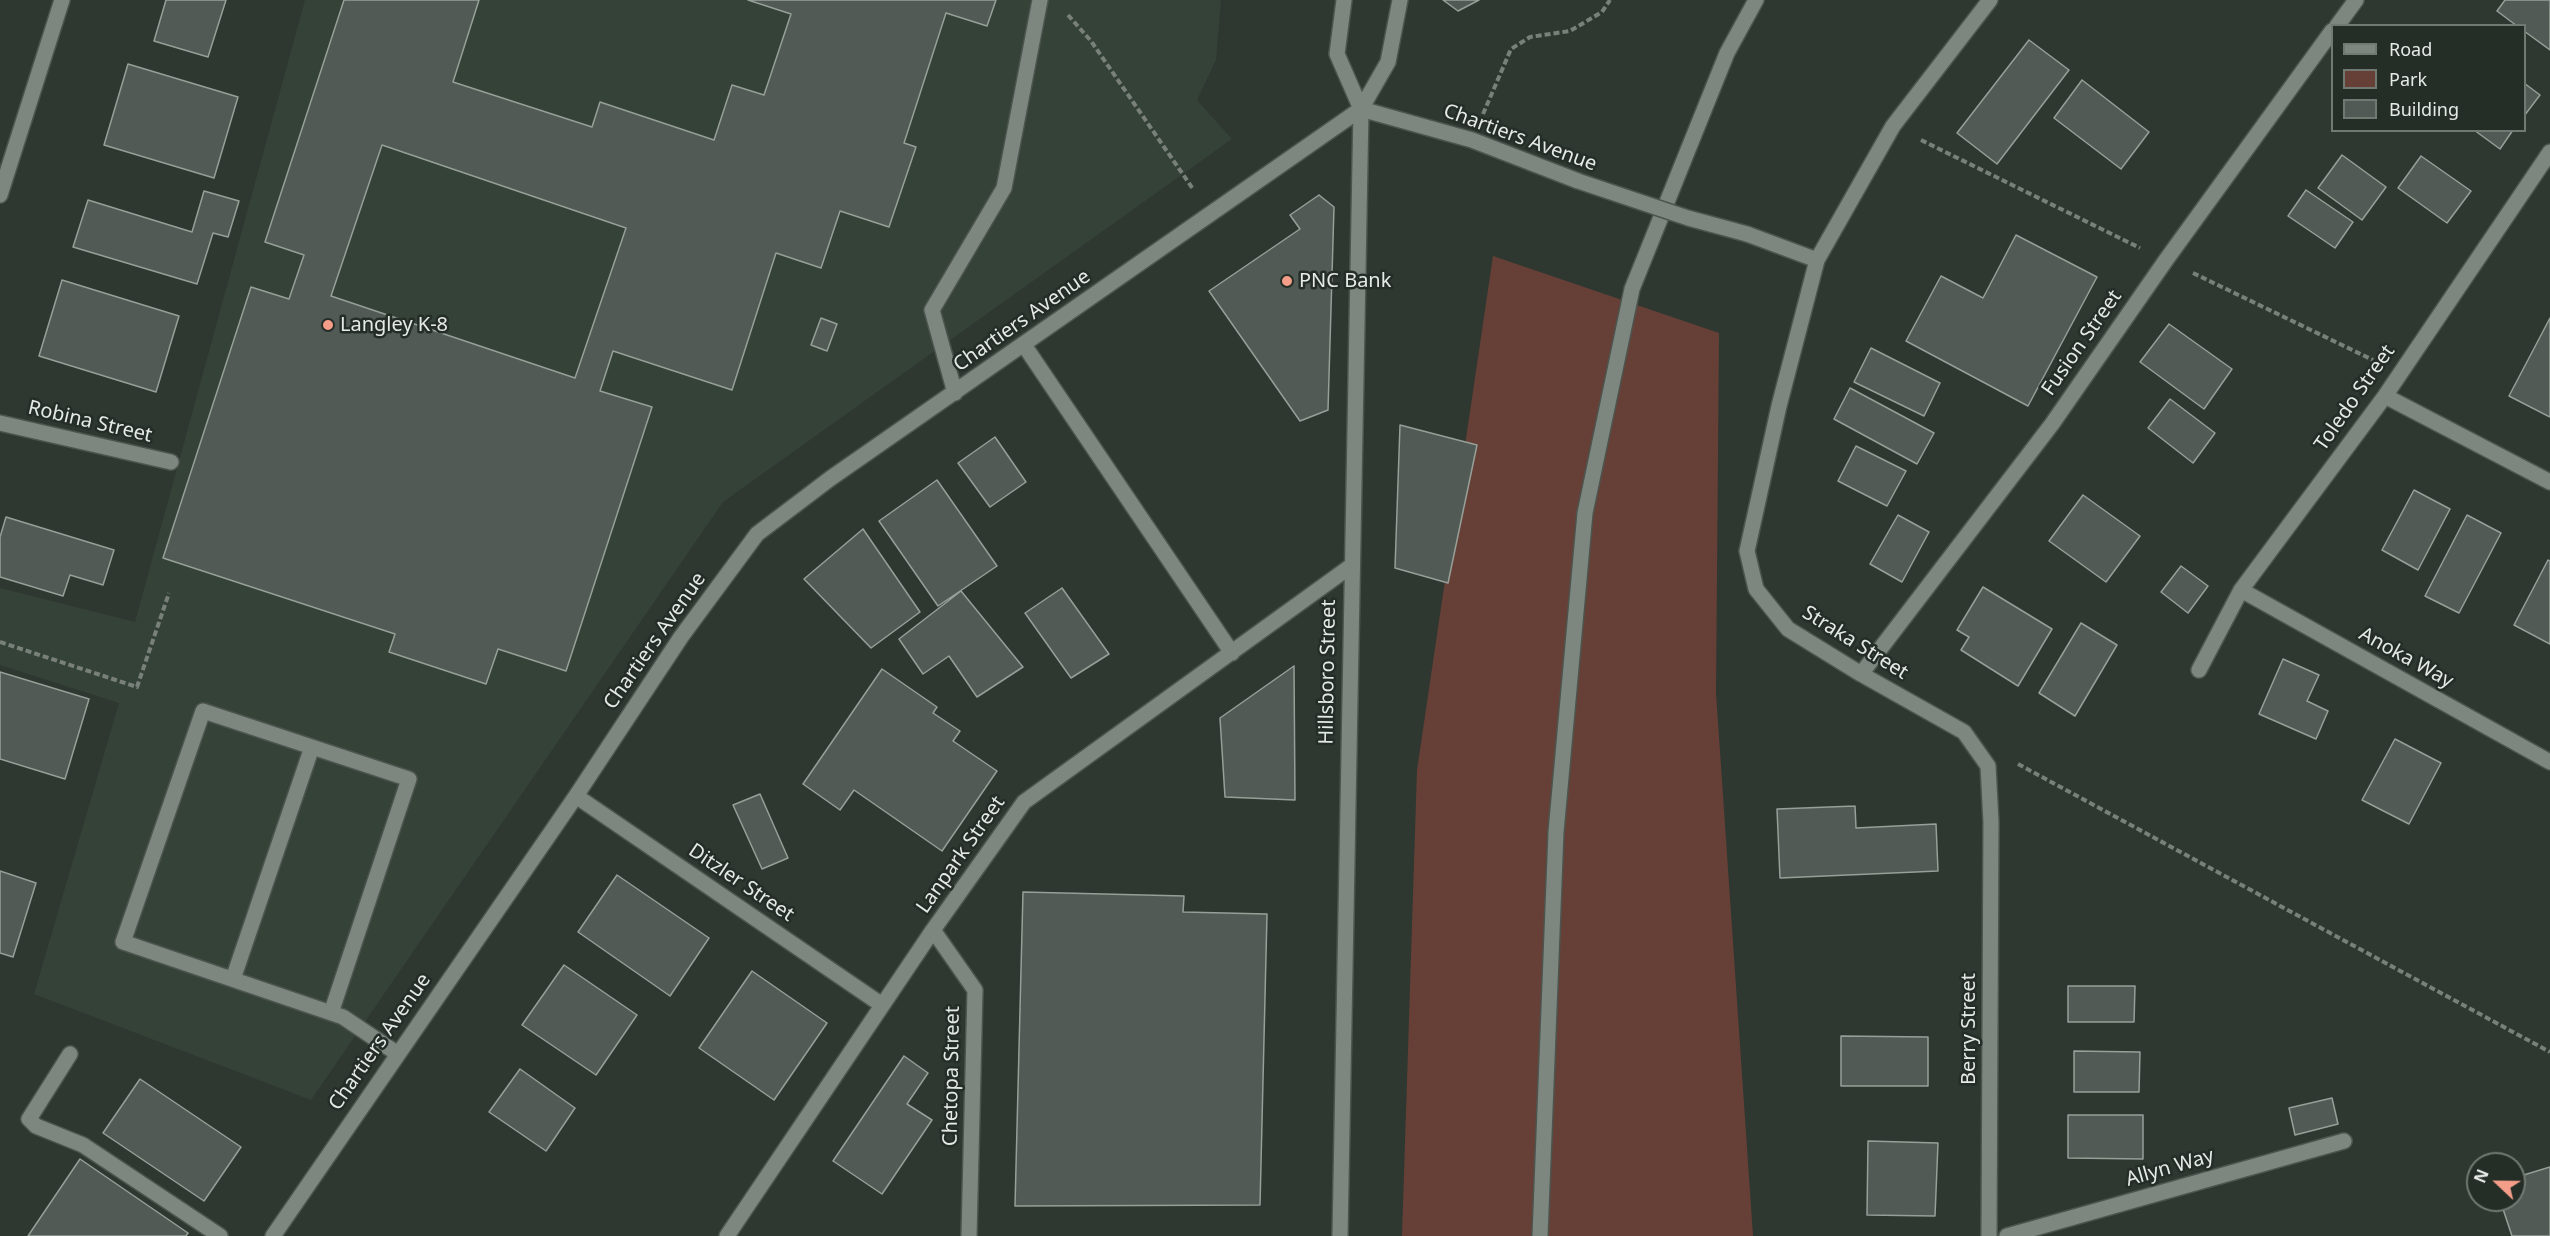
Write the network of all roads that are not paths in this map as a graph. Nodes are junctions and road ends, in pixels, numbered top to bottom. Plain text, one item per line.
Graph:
1 (62, 0) edge
2 (1040, 0) edge
3 (1344, 0) edge
4 (1400, 0) edge
5 (1756, 0) edge
6 (1990, 0) edge
7 (2356, 0) edge
8 (2338, 24) edge
9 (2331, 32) edge
10 (1361, 110) junction
11 (2550, 152) edge
12 (1, 188) edge
13 (1817, 260) junction
14 (1024, 345) junction
15 (955, 393) junction
16 (2385, 396) junction
17 (0, 423) edge
18 (171, 462) dead end
19 (2550, 482) edge
20 (1351, 566) junction
21 (2241, 590) junction
22 (1232, 653) junction
23 (2199, 670) dead end
24 (1861, 674) junction
25 (312, 747) junction
26 (2550, 762) edge
27 (576, 796) junction
28 (1990, 822) joint
29 (933, 930) junction
30 (233, 979) junction
31 (882, 1005) junction
32 (331, 1012) junction
33 (70, 1054) dead end
34 (398, 1054) junction
35 (2344, 1141) dead end
36 (220, 1236) edge
37 (273, 1236) edge
38 (727, 1236) edge
39 (969, 1236) edge
40 (1340, 1236) edge
41 (1540, 1236) edge
42 (1989, 1236) edge
43 (2007, 1236) edge

1 - 12 street
2 - 15 street
3 - 10 street, Hillsboro Street
4 - 10 street, Hillsboro Street
5 - 41 street
6 - 13 street
7 - 8 street
9 - 24 street, Fusion Street
10 - 13 street, Chartiers Avenue, bridge
10 - 14 street, Chartiers Avenue
10 - 20 street, Hillsboro Street
11 - 16 street, Toledo Street
13 - 24 street, Straka Street
14 - 15 street, Chartiers Avenue
14 - 22 street
15 - 27 street, Chartiers Avenue
16 - 19 street
16 - 21 street, Toledo Street
17 - 18 street, Robina Street
20 - 22 street, Lanpark Street
20 - 40 street, Hillsboro Street
21 - 23 street, Toledo Street
21 - 26 street, Anoka Way
22 - 29 street, Lanpark Street
24 - 28 street, Straka Street
25 - 30 street
25 - 30 street
25 - 32 street
27 - 31 street, Ditzler Street
27 - 34 street, Chartiers Avenue
28 - 42 street, Berry Street
29 - 31 street, Lanpark Street
29 - 39 street, Chetopa Street
30 - 32 street
31 - 38 street, Lanpark Street
32 - 34 street
33 - 36 street
34 - 37 street, Chartiers Avenue
35 - 43 street, Allyn Way

